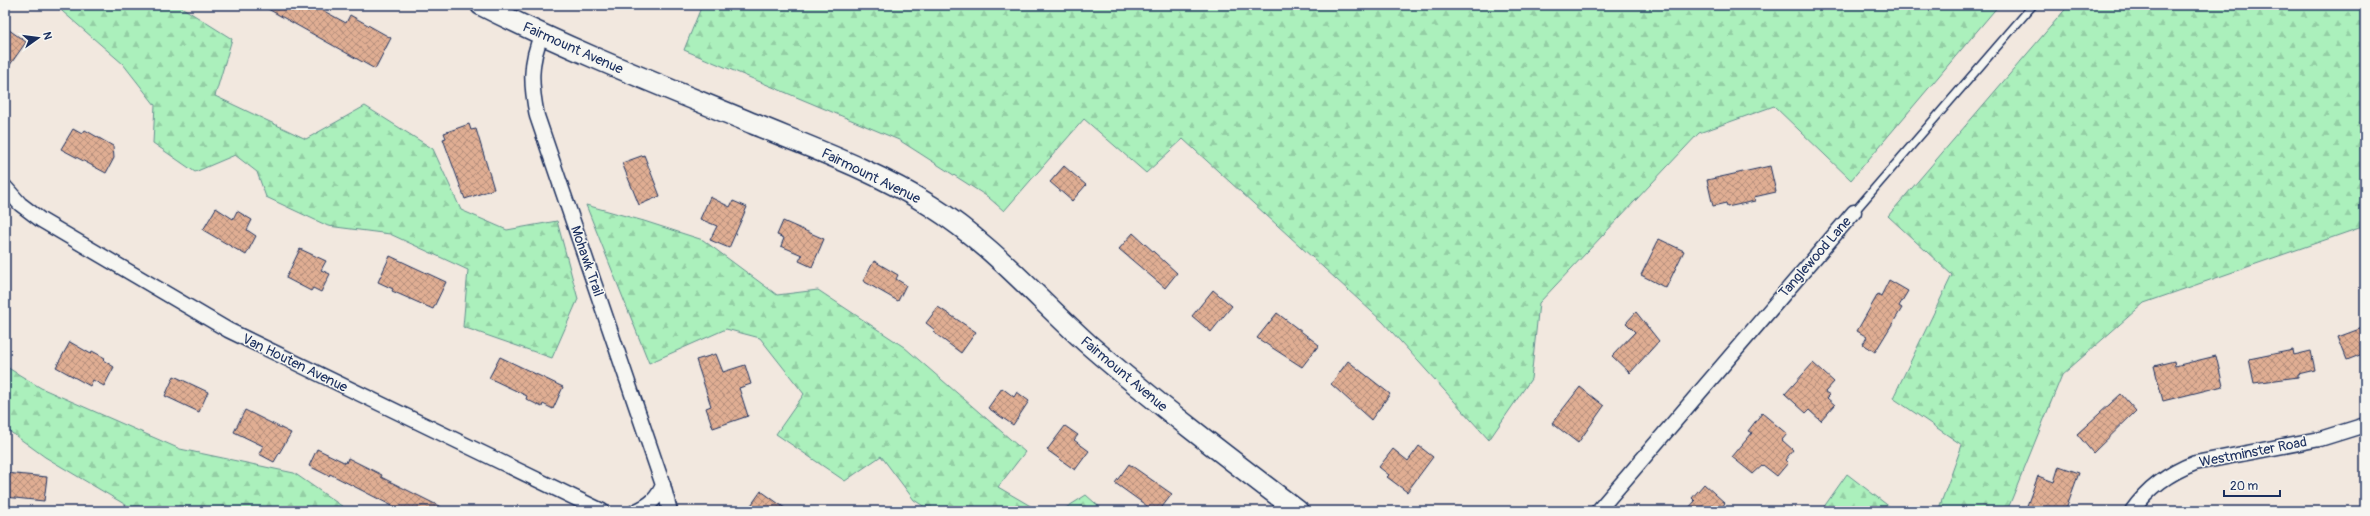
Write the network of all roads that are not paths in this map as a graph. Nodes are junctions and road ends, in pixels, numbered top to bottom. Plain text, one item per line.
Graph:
1 (481, 5) edge
2 (2033, 5) edge
3 (542, 34) junction
4 (5, 187) edge
5 (1854, 212) joint
6 (2365, 425) edge
7 (663, 485) junction
8 (602, 511) edge
9 (636, 511) edge
10 (670, 511) edge
11 (1298, 511) edge
12 (1598, 511) edge
13 (2132, 511) edge

1 - 3 main road, Fairmount Avenue
2 - 5 lane, Tanglewood Lane
3 - 7 street, Mohawk Trail
3 - 11 main road, Fairmount Avenue
4 - 8 street, Van Houten Avenue
5 - 12 street, Tanglewood Lane
6 - 13 street, Westminster Road
7 - 9 street
7 - 10 street, Mohawk Trail

